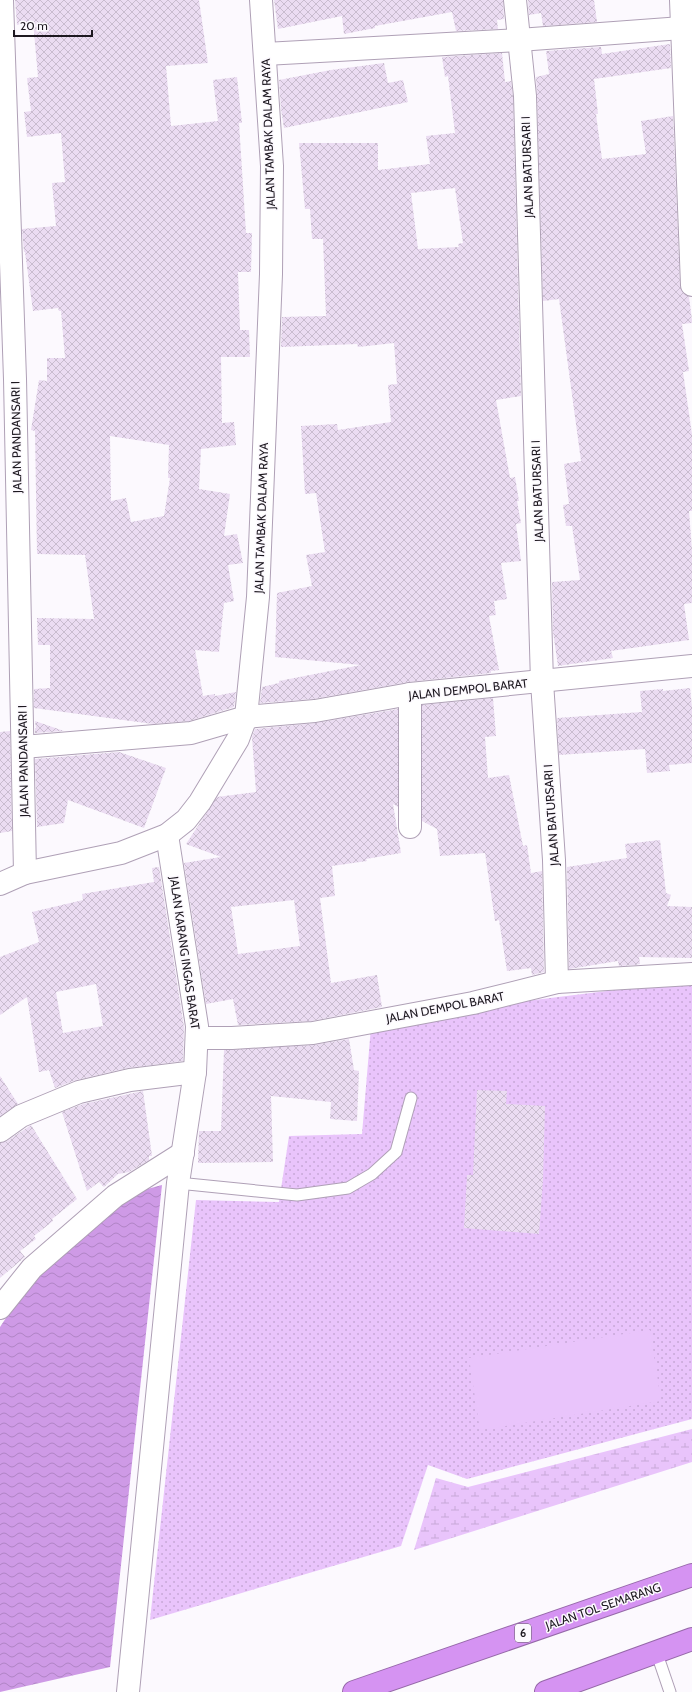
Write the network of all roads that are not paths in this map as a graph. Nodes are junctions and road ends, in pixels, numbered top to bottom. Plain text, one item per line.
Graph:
1 (2, 0) edge
2 (261, 0) edge
3 (515, 0) edge
4 (681, 0) edge
5 (682, 28) junction
6 (519, 40) junction
7 (265, 54) junction
8 (5, 256) edge
9 (692, 277) edge
10 (7, 380) edge
11 (8, 432) edge
12 (692, 666) edge
13 (542, 682) junction
14 (410, 694) junction
15 (246, 717) junction
16 (23, 747) junction
17 (410, 827) dead end
18 (167, 835) junction
19 (25, 873) junction
20 (0, 884) edge
21 (692, 974) edge
22 (557, 982) junction
23 (197, 1038) junction
24 (194, 1072) junction
25 (411, 1098) dead end
26 (0, 1131) edge
27 (183, 1154) junction
28 (178, 1183) junction
29 (0, 1308) edge
30 (692, 1575) edge
31 (692, 1639) edge
32 (656, 1651) junction
33 (128, 1692) edge
34 (354, 1692) edge
35 (546, 1692) edge
36 (670, 1692) edge

1 - 8 street, JALAN PANDANSARI I
2 - 7 street, JALAN TAMBAK DALAM RAYA
3 - 6 street, JALAN BATURSARI I
4 - 5 street
5 - 6 street
5 - 9 street
6 - 7 street
6 - 13 street, JALAN BATURSARI I
7 - 15 street, JALAN TAMBAK DALAM RAYA
8 - 10 street, JALAN PANDANSARI I
10 - 11 street, JALAN PANDANSARI I
11 - 16 street, JALAN PANDANSARI I
12 - 13 street, JALAN DEMPOL BARAT
13 - 14 street, JALAN DEMPOL BARAT
13 - 22 street, JALAN BATURSARI I
14 - 15 street, JALAN DEMPOL BARAT
14 - 17 street
15 - 16 street, JALAN DEMPOL BARAT
15 - 18 street, JALAN TAMBAK DALAM RAYA
16 - 19 street, JALAN PANDANSARI I
18 - 19 street, JALAN TAMBAK DALAM RAYA
18 - 23 street, JALAN KARANG INGAS BARAT
19 - 20 street, JALAN TAMBAK DALAM RAYA
21 - 22 street, JALAN DEMPOL BARAT
22 - 23 street, JALAN DEMPOL BARAT
23 - 24 street, JALAN KARANG INGAS BARAT
24 - 26 street
24 - 27 street, JALAN KARANG INGAS BARAT
25 - 28 lane
27 - 28 street, JALAN KARANG INGAS BARAT
27 - 29 street
28 - 33 street, JALAN KARANG INGAS BARAT
30 - 34 highway, JALAN TOL SEMARANG / 6
31 - 32 highway
32 - 35 highway
32 - 36 lane

